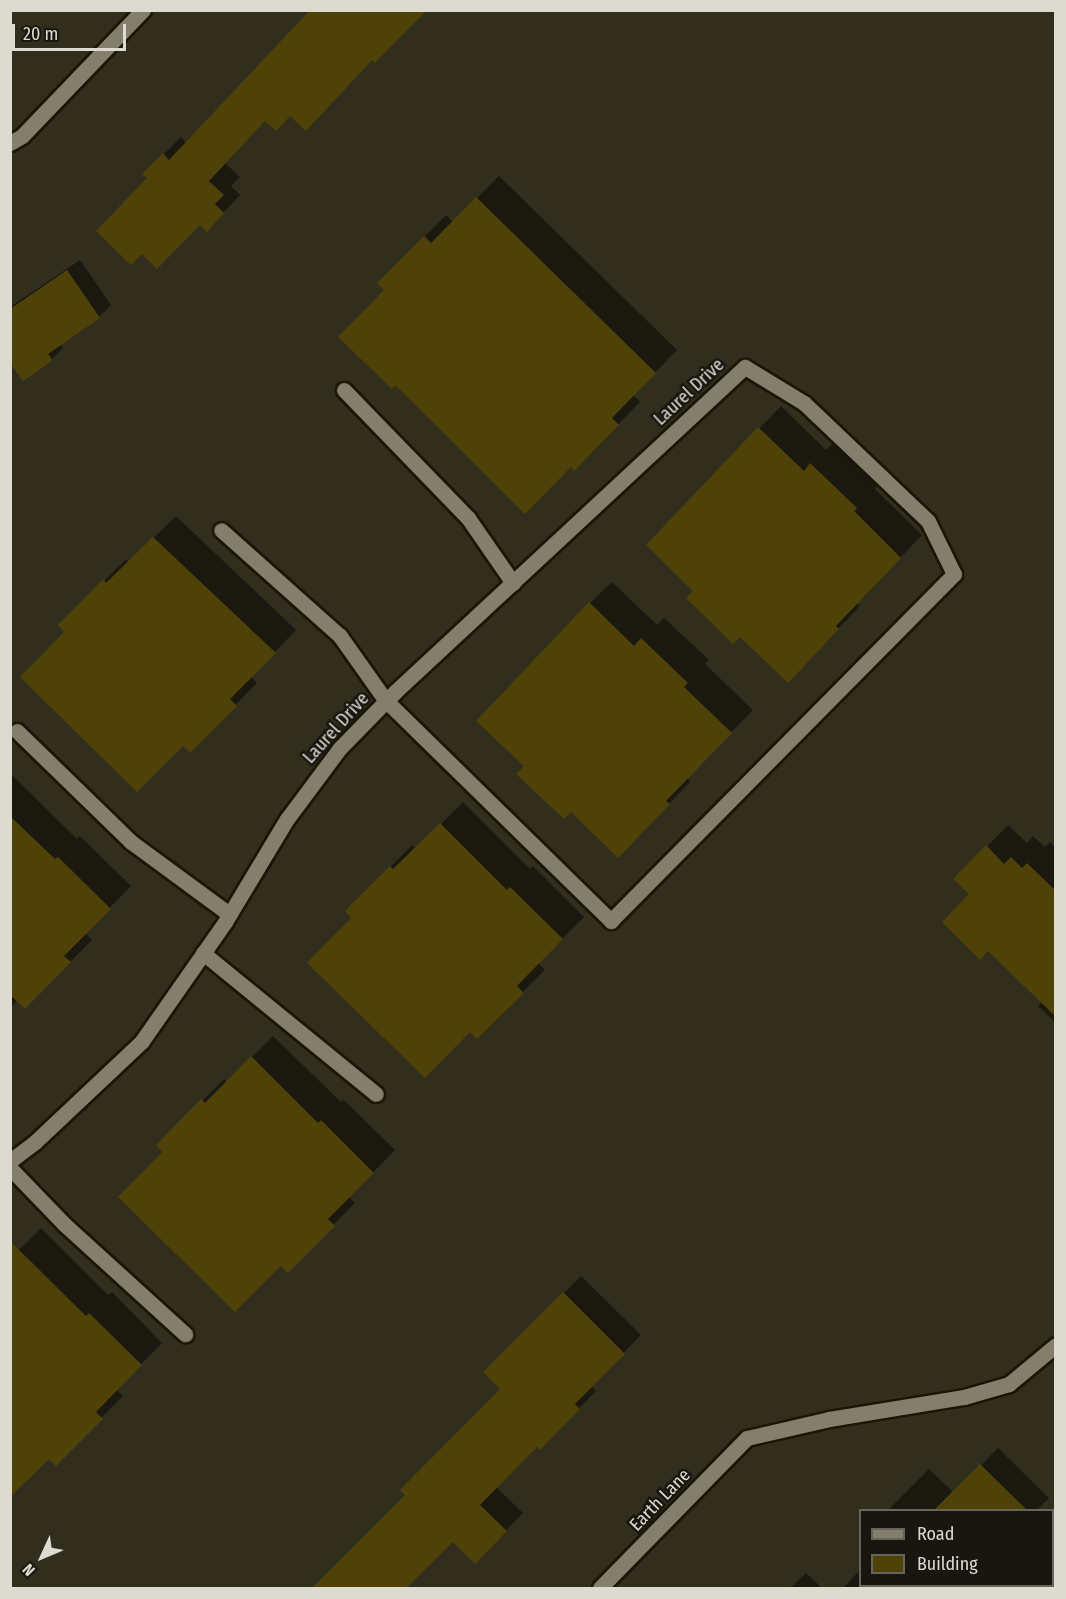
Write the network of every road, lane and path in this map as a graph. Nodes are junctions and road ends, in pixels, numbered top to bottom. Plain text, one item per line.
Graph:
1 (143, 10) edge
2 (10, 143) edge
3 (344, 390) dead end
4 (220, 530) dead end
5 (513, 583) junction
6 (386, 701) junction
7 (17, 731) dead end
8 (229, 914) junction
9 (203, 953) junction
10 (376, 1094) dead end
11 (10, 1161) edge
12 (10, 1168) edge
13 (185, 1334) dead end
14 (1056, 1346) edge
15 (600, 1588) edge

1 - 2 street
3 - 5 street
4 - 6 street
5 - 6 street, Laurel Drive
5 - 6 street, Laurel Drive
6 - 8 street, Laurel Drive
7 - 8 street
8 - 9 street, Laurel Drive
9 - 10 street
9 - 11 street, Laurel Drive
12 - 13 street
14 - 15 street, Earth Lane

